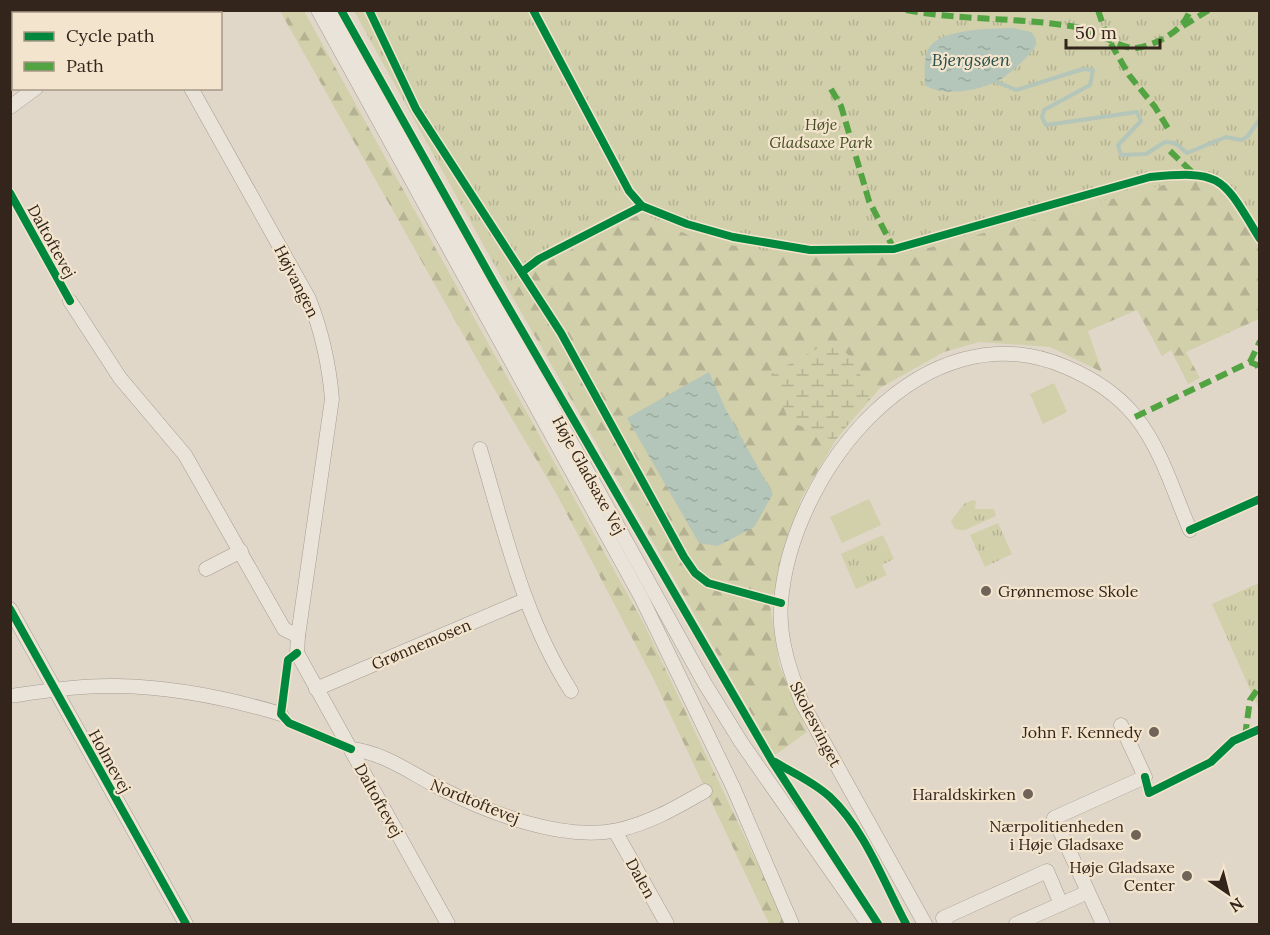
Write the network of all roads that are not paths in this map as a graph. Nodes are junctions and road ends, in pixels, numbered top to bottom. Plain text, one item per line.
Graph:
1 (318, 10) edge
2 (332, 10) edge
3 (33, 90) edge
4 (192, 90) edge
5 (10, 107) edge
6 (70, 301) dead end
7 (480, 450) dead end
8 (1190, 530) dead end
9 (241, 551) junction
10 (206, 569) dead end
11 (525, 600) junction
12 (10, 609) edge
13 (298, 636) junction
14 (54, 689) junction
15 (316, 689) junction
16 (571, 691) dead end
17 (10, 696) edge
18 (281, 714) dead end
19 (1121, 725) dead end
20 (351, 749) junction
21 (705, 791) dead end
22 (615, 831) junction
23 (1088, 892) junction
24 (1062, 904) junction
25 (186, 924) edge
26 (448, 924) edge
27 (667, 924) edge
28 (792, 924) edge
29 (868, 924) edge
30 (925, 924) edge
31 (946, 924) edge
32 (1016, 924) edge
33 (1103, 924) edge

1 - 28 street, Høje Gladsaxe Vej
2 - 29 street, Høje Gladsaxe Vej
3 - 5 street
4 - 13 street, Højvangen
6 - 9 street, Daltoftevej
7 - 11 street
8 - 30 street, Skolesvinget
9 - 10 street
9 - 13 street, Daltoftevej
11 - 15 street, Grønnemosen
11 - 16 street
12 - 14 street, Holmevej
13 - 15 street, Daltoftevej
14 - 17 street
14 - 18 street
14 - 25 street, Holmevej
15 - 20 street, Daltoftevej
19 - 23 street
20 - 22 street, Nordtoftevej
20 - 26 street, Daltoftevej
21 - 22 street, Nordtoftevej
22 - 27 street, Dalen
23 - 24 street
23 - 33 street
24 - 31 street
24 - 32 street

